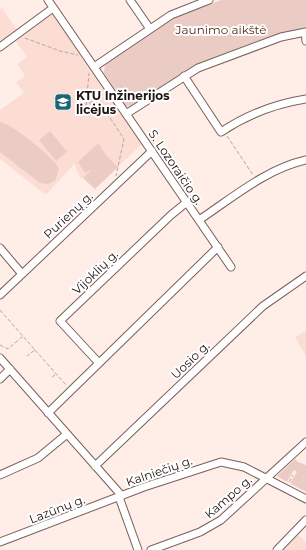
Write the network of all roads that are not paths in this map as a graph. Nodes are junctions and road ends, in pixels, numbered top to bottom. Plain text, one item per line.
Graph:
1 (48, 0) edge
2 (130, 0) edge
3 (210, 0) edge
4 (53, 8) junction
5 (150, 29) junction
6 (306, 32) edge
7 (306, 41) edge
8 (0, 47) edge
9 (94, 67) junction
10 (184, 76) junction
11 (306, 99) edge
12 (126, 114) junction
13 (152, 151) junction
14 (306, 160) edge
15 (187, 202) junction
16 (199, 220) junction
17 (218, 247) junction
18 (0, 248) edge
19 (231, 267) dead end
20 (22, 274) junction
21 (306, 276) edge
22 (0, 295) edge
23 (0, 358) edge
24 (98, 362) junction
25 (10, 369) junction
26 (0, 379) edge
27 (48, 412) junction
28 (67, 434) junction
29 (306, 442) edge
30 (96, 466) junction
31 (0, 475) edge
32 (267, 478) junction
33 (120, 496) junction
34 (306, 499) edge
35 (306, 520) edge
36 (0, 542) edge
37 (138, 550) edge
38 (151, 550) edge
39 (277, 550) edge

1 - 4 street, S. Lozoraičio g.
2 - 5 street
3 - 5 street
4 - 8 street
4 - 9 street, S. Lozoraičio g.
5 - 9 street
6 - 7 street
6 - 10 street
9 - 12 street, S. Lozoraičio g.
10 - 11 street
10 - 12 street
12 - 13 street, S. Lozoraičio g.
13 - 15 street, S. Lozoraičio g.
13 - 20 street, Purienų g.
14 - 16 street
15 - 16 street, S. Lozoraičio g.
15 - 24 street, Vijoklių g.
16 - 17 street, S. Lozoraičio g.
17 - 19 street, S. Lozoraičio g.
17 - 24 street
18 - 20 street
20 - 22 street, Purienų g.
21 - 30 street, Uosio g.
23 - 25 street, Kalniečių g.
24 - 27 street
25 - 26 street
25 - 27 street, Kalniečių g.
27 - 28 street, Kalniečių g.
28 - 30 street, Kalniečių g.
28 - 31 street
29 - 32 street, Kampo g.
30 - 33 street, Kalniečių g.
32 - 33 street, Kalniečių g.
32 - 34 street, Kalniečių g.
32 - 38 street, Kampo g.
33 - 36 street, Lazūnų g.
33 - 37 street
35 - 39 street

